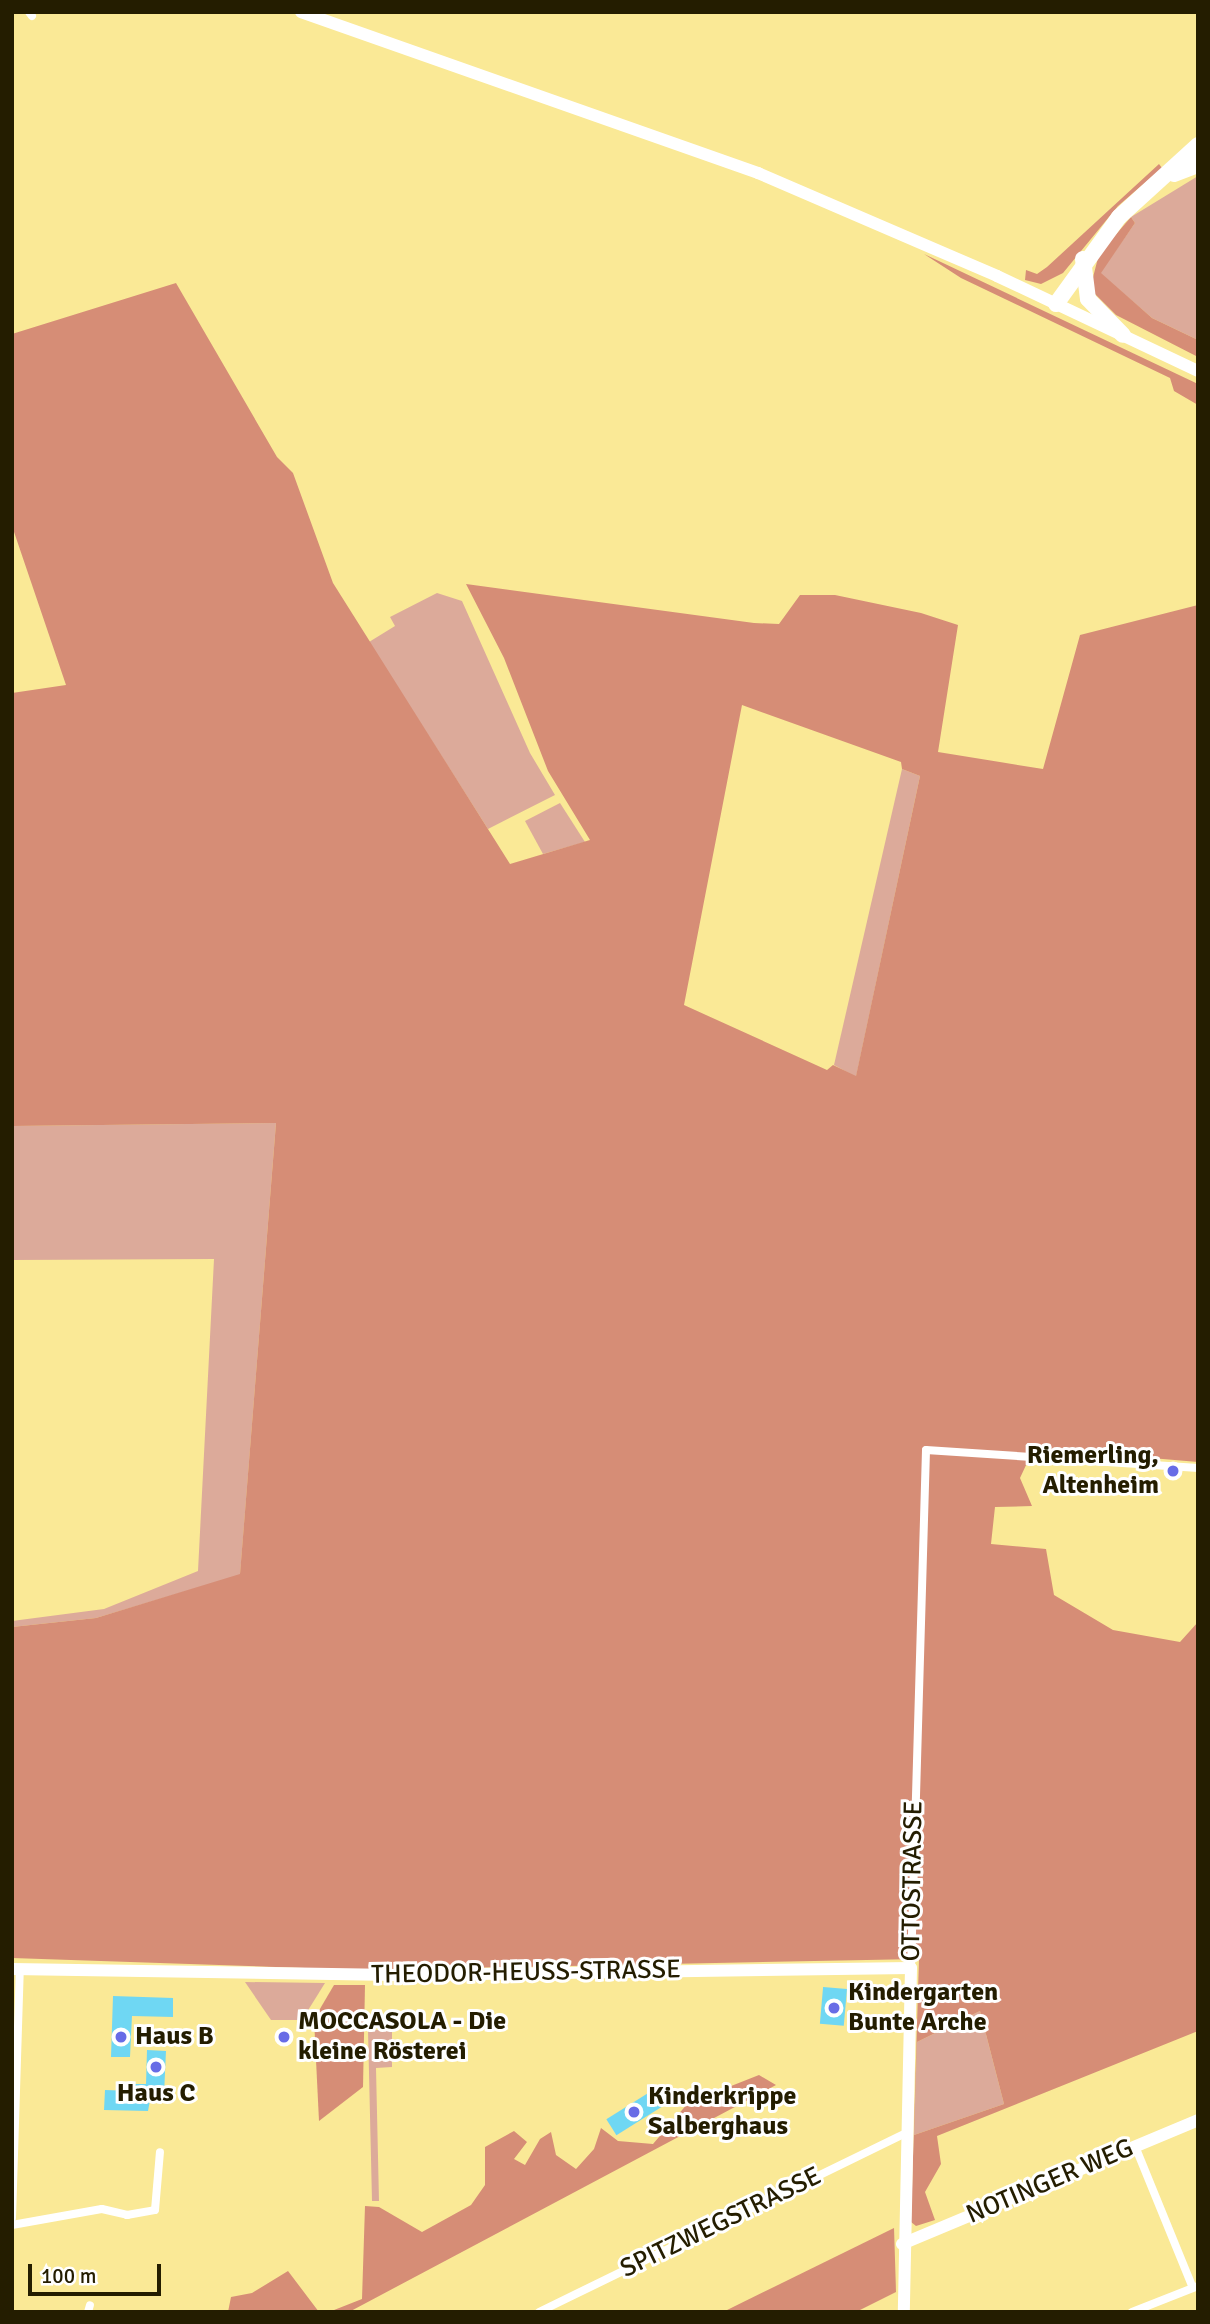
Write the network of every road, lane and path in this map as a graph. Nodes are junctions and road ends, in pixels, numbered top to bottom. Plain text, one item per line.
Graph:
1 (301, 12) edge
2 (1198, 145) edge
3 (1198, 165) edge
4 (1161, 179) junction
5 (1083, 260) junction
6 (1056, 304) junction
7 (1123, 335) junction
8 (1198, 371) edge
9 (1198, 1468) edge
10 (911, 1968) junction
11 (16, 1969) edge
12 (1198, 2120) edge
13 (904, 2134) junction
14 (1135, 2146) junction
15 (160, 2152) dead end
16 (12, 2218) edge
17 (12, 2225) edge
18 (902, 2244) junction
19 (1195, 2287) edge
20 (539, 2312) edge
21 (904, 2312) edge
22 (1132, 2312) edge

1 - 6 street
2 - 4 highway
3 - 4 highway
4 - 5 highway
5 - 6 highway
5 - 7 highway
6 - 7 street
7 - 8 street
9 - 10 street, OTTOSTRASSE
10 - 11 street, THEODOR-HEUSS-STRASSE
10 - 13 street, OTTOSTRASSE
11 - 16 street
12 - 14 street, NOTINGER WEG
13 - 18 street, OTTOSTRASSE
13 - 20 street, SPITZWEGSTRASSE
14 - 18 street, NOTINGER WEG
14 - 19 street
15 - 17 street
18 - 21 street, OTTOSTRASSE
19 - 22 street

